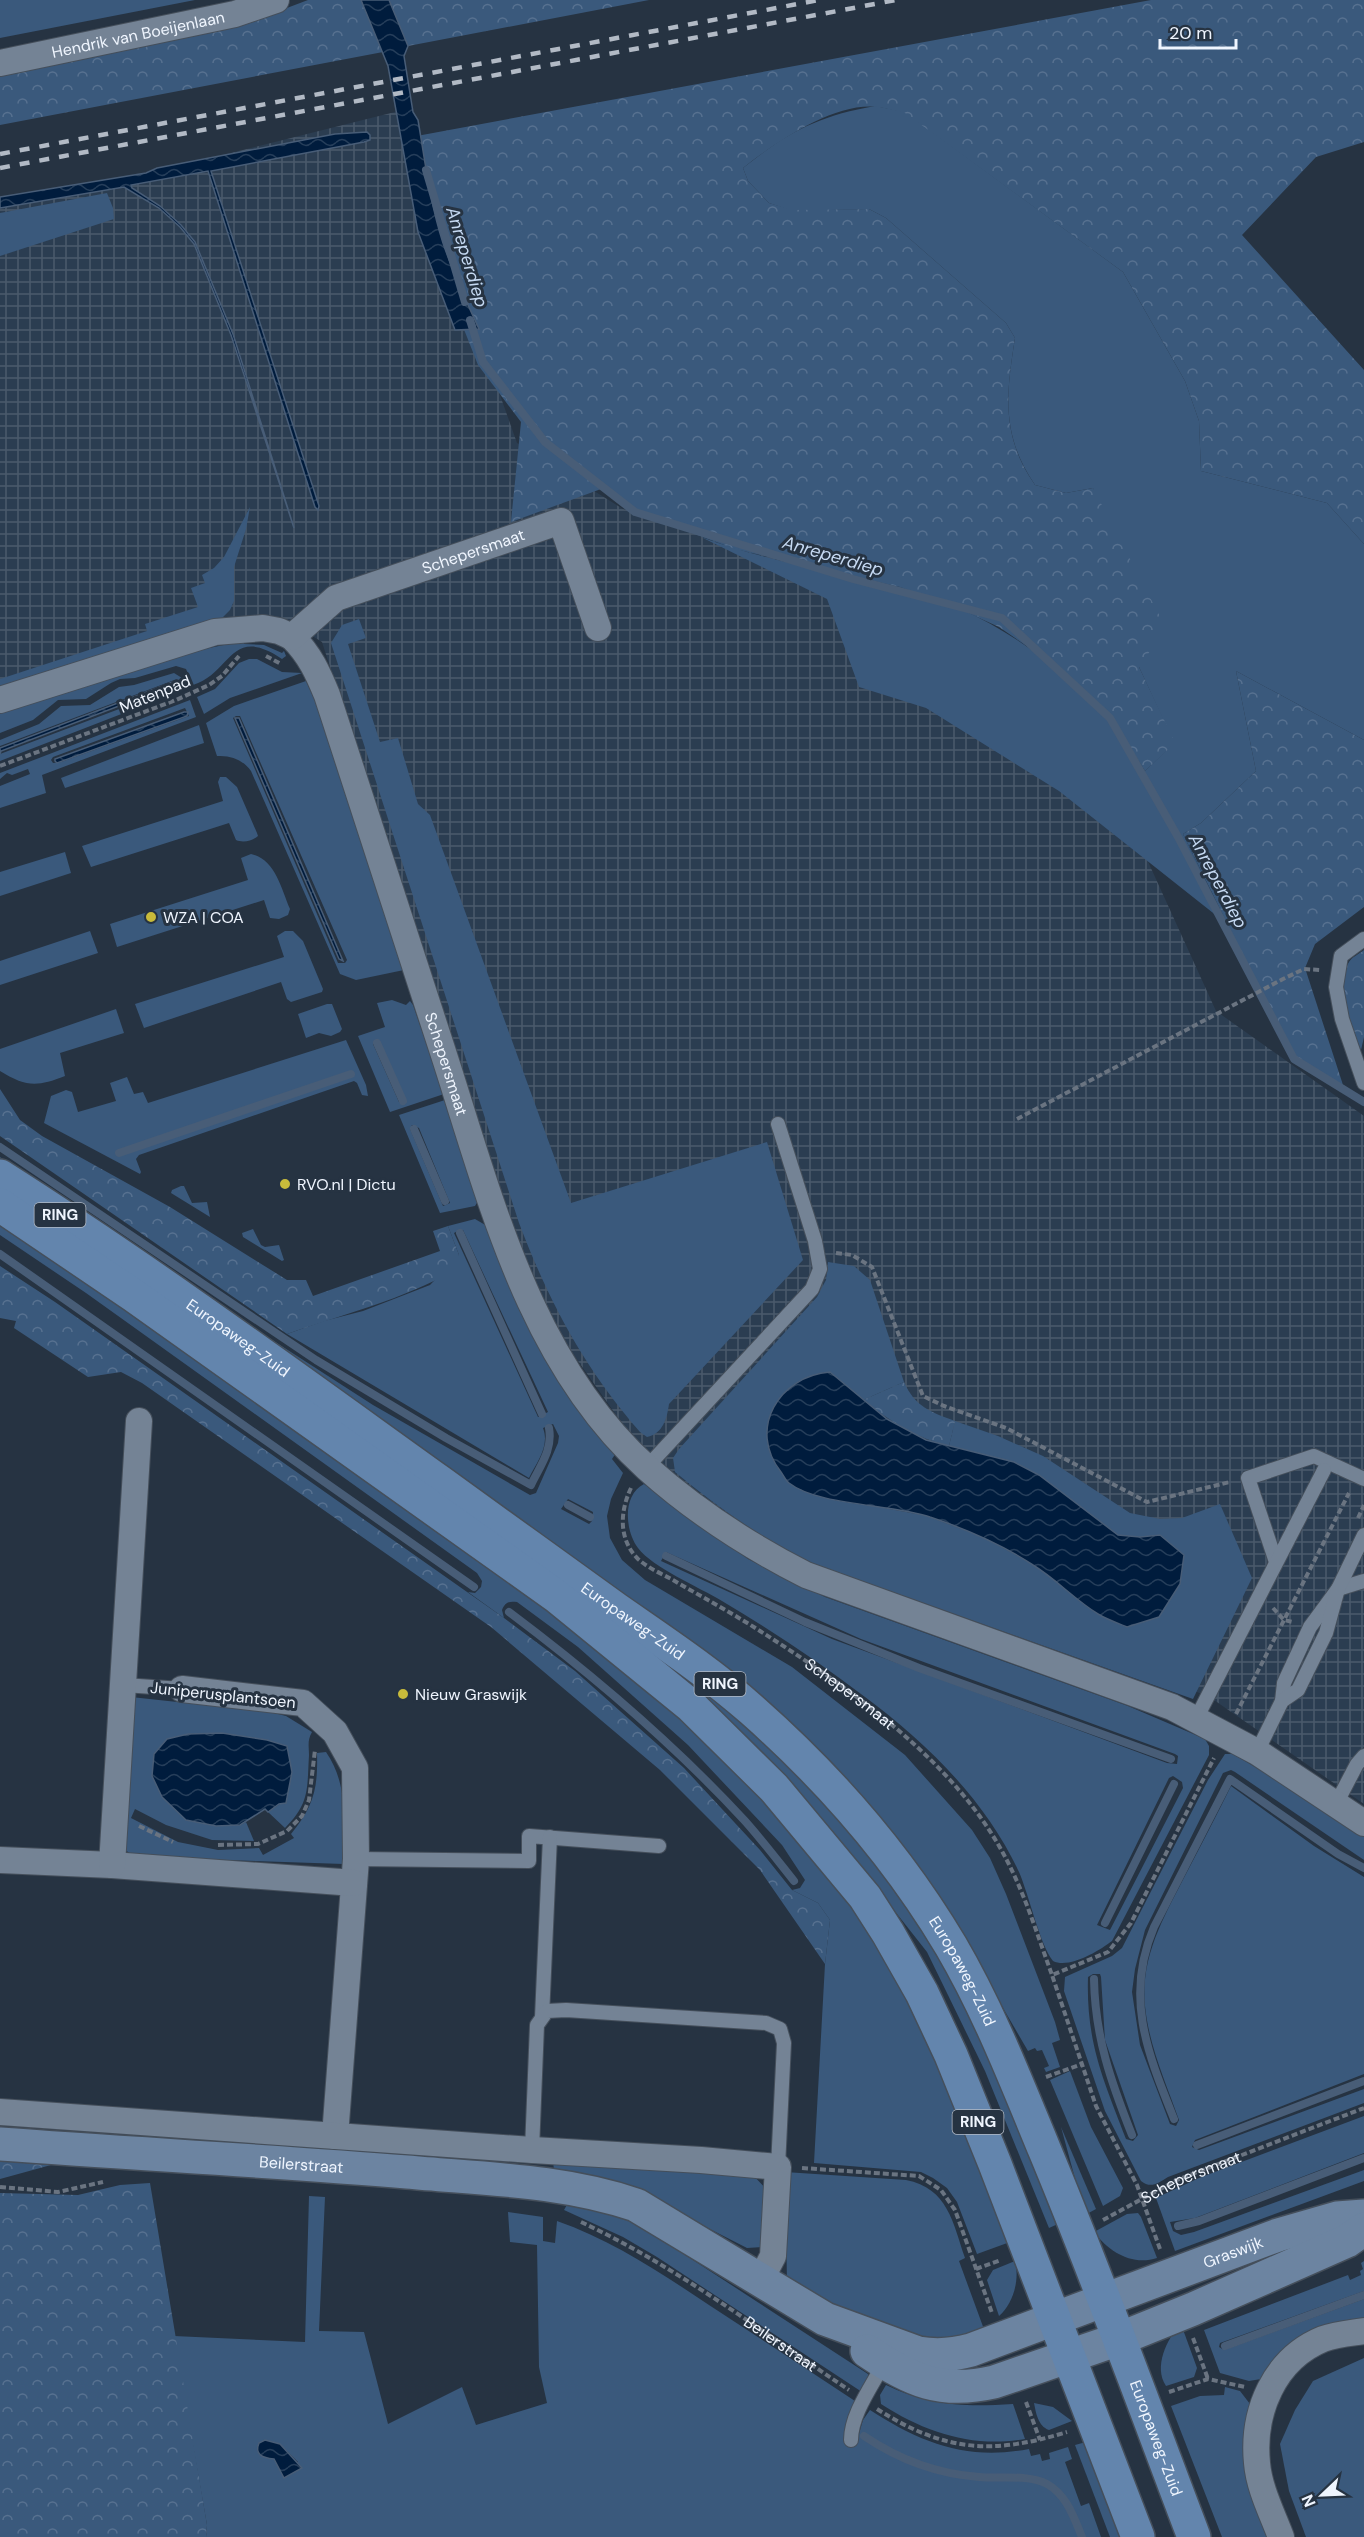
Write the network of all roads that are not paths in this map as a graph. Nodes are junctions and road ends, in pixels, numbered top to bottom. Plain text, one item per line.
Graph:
1 (276, 0) edge
2 (0, 63) edge
3 (598, 628) dead end
4 (299, 644) junction
5 (0, 700) edge
6 (1364, 939) edge
7 (1364, 1083) edge
8 (778, 1124) dead end
9 (0, 1176) edge
10 (0, 1205) edge
11 (139, 1421) dead end
12 (646, 1468) junction
13 (1324, 1470) dead end
14 (1364, 1479) edge
15 (1364, 1535) edge
16 (1276, 1562) junction
17 (1364, 1581) edge
18 (1338, 1589) junction
19 (124, 1685) junction
20 (182, 1689) joint
21 (1282, 1701) junction
22 (1196, 1719) junction
23 (1257, 1752) junction
24 (1364, 1756) edge
25 (1336, 1804) junction
26 (1364, 1823) edge
27 (550, 1837) junction
28 (659, 1846) dead end
29 (0, 1860) edge
30 (112, 1865) junction
31 (355, 1871) junction
32 (542, 2017) junction
33 (0, 2112) edge
34 (78, 2116) junction
35 (335, 2136) junction
36 (0, 2144) edge
37 (73, 2149) junction
38 (532, 2150) junction
39 (778, 2167) junction
40 (528, 2182) junction
41 (1364, 2216) edge
42 (1364, 2229) edge
43 (760, 2281) junction
44 (1104, 2301) junction
45 (1055, 2318) junction
46 (825, 2319) junction
47 (1364, 2331) edge
48 (1119, 2339) junction
49 (1070, 2356) junction
50 (884, 2363) junction
51 (851, 2440) dead end
52 (1137, 2537) edge
53 (1194, 2537) edge
54 (1281, 2537) edge

1 - 2 street, Hendrik van Boeijenlaan
3 - 4 street, Schepersmaat
4 - 5 street
4 - 12 street, Schepersmaat
6 - 7 lane
8 - 12 lane
9 - 44 main road, Europaweg-Zuid / RING
10 - 45 main road, Europaweg-Zuid / RING
11 - 19 street
12 - 22 street, Schepersmaat
13 - 16 lane
14 - 16 lane
15 - 18 lane
16 - 22 lane
17 - 18 lane
18 - 21 lane
18 - 21 lane
19 - 20 lane, Juniperusplantsoen
19 - 30 street
20 - 31 street, Juniperusplantsoen
21 - 23 lane
22 - 23 street, Schepersmaat
23 - 25 street, Schepersmaat
24 - 25 lane
25 - 26 street, Schepersmaat
27 - 28 lane
27 - 31 lane
27 - 32 lane
29 - 30 street
30 - 31 street
31 - 35 street, Juniperusplantsoen
32 - 38 lane
32 - 39 lane
33 - 34 street, Beilerstraat
34 - 35 street, Beilerstraat
34 - 37 street
35 - 38 street, Beilerstraat
36 - 37 street, Beilerstraat
37 - 40 street, Beilerstraat
38 - 39 street, Beilerstraat
38 - 40 street
39 - 43 street
40 - 43 street, Beilerstraat
41 - 44 street, Graswijk
42 - 48 street
43 - 46 street, Beilerstraat
44 - 45 street
44 - 48 main road, Europaweg-Zuid / RING
45 - 46 street, Beilerstraat
45 - 49 main road, Europaweg-Zuid / RING
46 - 50 street, Beilerstraat
47 - 54 street
48 - 49 street
48 - 53 main road, Europaweg-Zuid / RING
49 - 50 street, Beilerstraat
49 - 52 main road, Europaweg-Zuid / RING
50 - 51 lane

